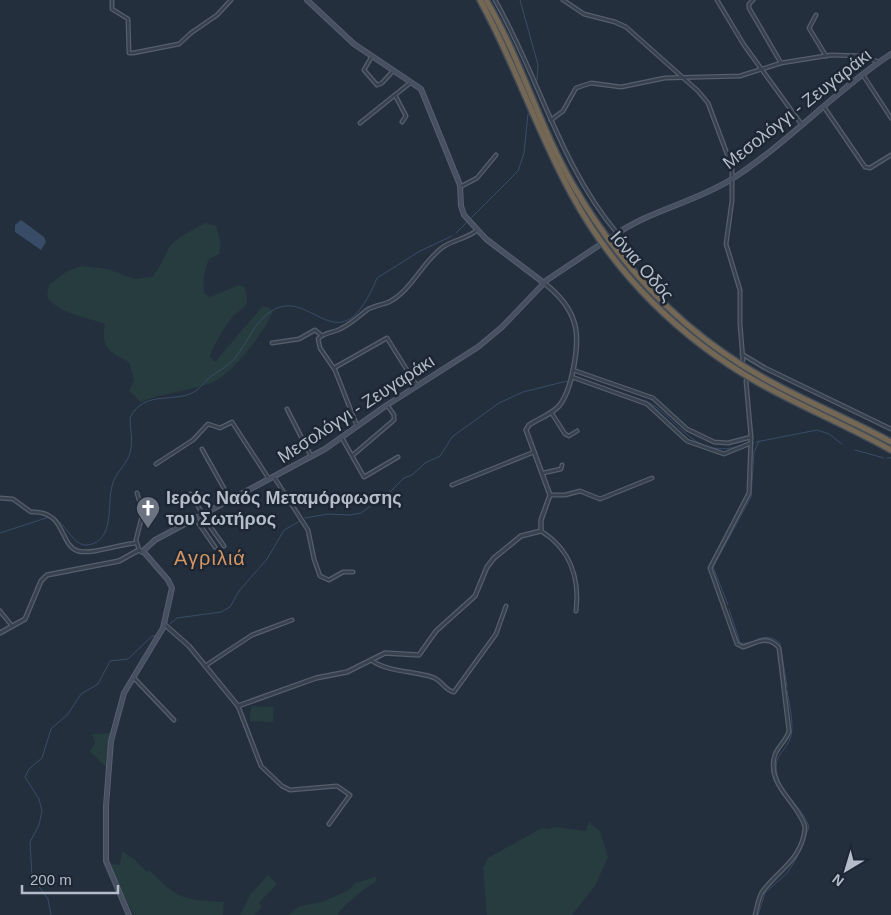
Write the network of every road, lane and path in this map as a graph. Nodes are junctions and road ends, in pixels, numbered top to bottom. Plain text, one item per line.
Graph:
1 (231, 0) edge
2 (307, 0) edge
3 (480, 0) edge
4 (486, 0) edge
5 (495, 0) edge
6 (563, 0) edge
7 (717, 0) edge
8 (753, 0) edge
9 (112, 1) edge
10 (816, 15) dead end
11 (891, 54) edge
12 (372, 56) junction
13 (826, 56) junction
14 (878, 62) junction
15 (781, 63) junction
16 (762, 69) junction
17 (394, 70) junction
18 (862, 74) junction
19 (683, 77) junction
20 (412, 82) junction
21 (395, 95) junction
22 (824, 107) junction
23 (891, 118) edge
24 (551, 120) junction
25 (402, 122) dead end
26 (360, 123) dead end
27 (802, 126) junction
28 (496, 155) dead end
29 (891, 155) edge
30 (733, 178) junction
31 (460, 187) junction
32 (476, 229) junction
33 (617, 233) junction
34 (612, 237) dead end
35 (598, 246) dead end
36 (544, 283) junction
37 (321, 335) junction
38 (272, 343) dead end
39 (742, 354) junction
40 (744, 360) tunnel mouth
41 (334, 368) junction
42 (573, 370) junction
43 (572, 377) junction
44 (746, 381) tunnel mouth
45 (418, 386) junction
46 (387, 405) junction
47 (287, 408) dead end
48 (551, 412) junction
49 (357, 426) junction
50 (891, 429) edge
51 (578, 431) dead end
52 (751, 437) junction
53 (342, 438) junction
54 (891, 442) edge
55 (751, 443) junction
56 (202, 449) dead end
57 (891, 450) edge
58 (536, 452) junction
59 (353, 456) junction
60 (398, 456) dead end
61 (311, 458) junction
62 (156, 464) dead end
63 (562, 465) dead end
64 (543, 473) junction
65 (274, 477) junction
66 (652, 478) dead end
67 (269, 479) junction
68 (452, 485) dead end
69 (137, 493) dead end
70 (190, 494) dead end
71 (550, 495) junction
72 (0, 498) edge
73 (231, 500) junction
74 (203, 514) junction
75 (196, 518) junction
76 (541, 531) junction
77 (136, 544) junction
78 (224, 546) dead end
79 (215, 547) dead end
80 (140, 551) junction
81 (353, 572) dead end
82 (506, 606) dead end
83 (0, 611) edge
84 (576, 611) dead end
85 (292, 620) dead end
86 (164, 624) junction
87 (12, 626) junction
88 (0, 633) edge
89 (371, 660) junction
90 (205, 666) junction
91 (133, 677) junction
92 (238, 706) junction
93 (174, 720) dead end
94 (329, 824) dead end
95 (130, 915) edge
96 (755, 915) edge

1 - 9 street
2 - 12 main road
3 - 57 highway, Ιόνια Οδός
4 - 54 highway, Ιόνια Οδός
5 - 24 street
6 - 19 street
7 - 16 street
8 - 15 street
10 - 13 street
11 - 14 main road, Μεσολόγγι - Ζευγαράκι
12 - 17 main road
12 - 17 street
13 - 14 street
13 - 15 street
14 - 18 main road, Μεσολόγγι - Ζευγαράκι
15 - 16 street
16 - 19 street
16 - 27 street
17 - 20 main road
18 - 22 main road, Μεσολόγγι - Ζευγαράκι
18 - 23 street
19 - 24 street
19 - 30 street
20 - 21 street
20 - 31 main road
21 - 25 street
21 - 26 street
22 - 27 main road, Μεσολόγγι - Ζευγαράκι
22 - 29 street
24 - 33 street
27 - 30 main road, Μεσολόγγι - Ζευγαράκι
28 - 31 street
30 - 33 main road, Μεσολόγγι - Ζευγαράκι
30 - 39 street
31 - 32 main road
32 - 36 main road
32 - 37 street
33 - 34 main road, Μεσολόγγι - Ζευγαράκι
35 - 36 main road, Μεσολόγγι - Ζευγαράκι
36 - 42 street
36 - 45 main road, Μεσολόγγι - Ζευγαράκι
37 - 38 street
37 - 41 street
39 - 40 street
39 - 50 street
41 - 45 street
41 - 49 street
42 - 43 street
42 - 52 street
43 - 48 street
43 - 55 street
44 - 52 street
45 - 46 main road, Μεσολόγγι - Ζευγαράκι
46 - 49 main road, Μεσολόγγι - Ζευγαράκι
46 - 59 street
47 - 61 street
48 - 51 street
48 - 58 street
49 - 53 main road, Μεσολόγγι - Ζευγαράκι
52 - 55 street
53 - 59 street
53 - 61 main road, Μεσολόγγι - Ζευγαράκι
55 - 96 street
56 - 73 street
58 - 64 street
58 - 68 street
59 - 60 street
61 - 65 main road, Μεσολόγγι - Ζευγαράκι
62 - 67 street
63 - 64 street
64 - 71 street
65 - 67 main road, Μεσολόγγι - Ζευγαράκι
65 - 81 street
66 - 71 street
67 - 73 main road, Μεσολόγγι - Ζευγαράκι
69 - 77 street
70 - 74 street
71 - 76 street
72 - 77 street
73 - 74 main road, Μεσολόγγι - Ζευγαράκι
74 - 75 main road, Μεσολόγγι - Ζευγαράκι
74 - 78 street
75 - 79 street
75 - 80 main road, Μεσολόγγι - Ζευγαράκι
76 - 84 street
76 - 89 street
77 - 80 street
80 - 86 main road
80 - 87 street
82 - 89 street
83 - 87 street
85 - 90 street
86 - 90 street
86 - 91 main road
87 - 88 street
89 - 92 street
90 - 92 street
91 - 93 street
91 - 95 main road
92 - 94 street

